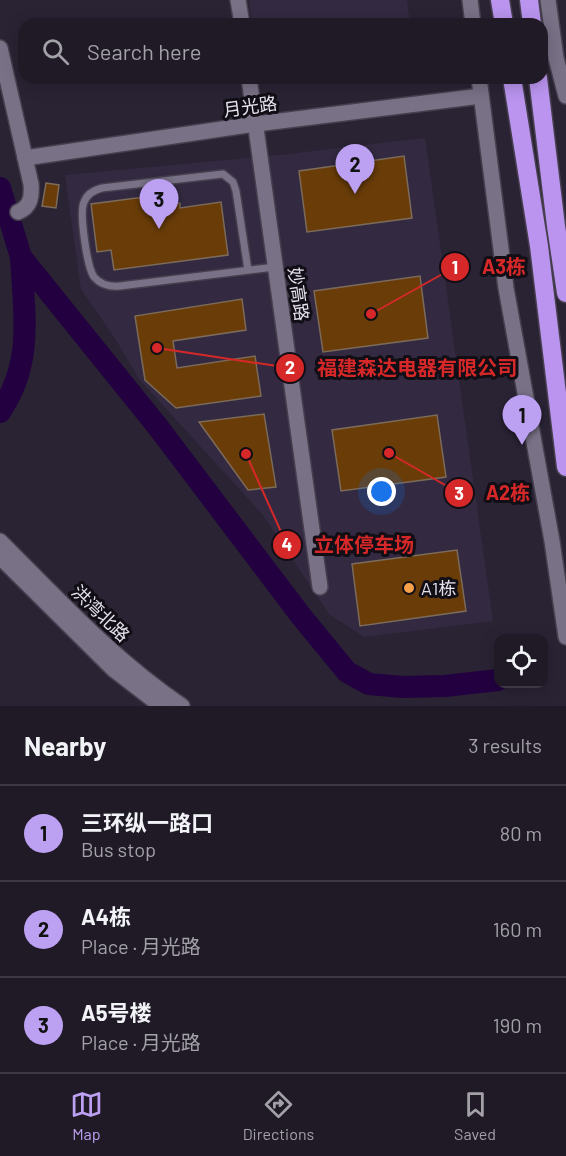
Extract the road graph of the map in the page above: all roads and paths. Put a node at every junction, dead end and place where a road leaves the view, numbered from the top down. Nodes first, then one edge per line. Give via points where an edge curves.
1 (238, 0) edge
2 (470, 0) edge
3 (500, 0) edge
4 (529, 0) edge
5 (548, 0) edge
6 (241, 18) edge
7 (472, 18) edge
8 (503, 18) edge
9 (530, 18) edge
10 (0, 48) edge
11 (250, 84) edge
12 (480, 84) edge
13 (513, 84) edge
14 (539, 84) edge
15 (481, 96) junction
16 (566, 96) edge
17 (256, 124) junction
18 (25, 158) junction
19 (18, 212) dead end
20 (276, 267) junction
21 (248, 270) junction
22 (566, 293) edge
23 (566, 467) edge
24 (0, 541) edge
25 (0, 557) edge
26 (320, 587) dead end
27 (566, 638) edge
28 (161, 706) edge
29 (182, 706) edge

1 - 6 street
2 - 7 street
3 - 8 highway
4 - 9 highway
5 - 16 street
10 - 18 street
11 - 17 street, 妙高路
12 - 15 street
13 - 23 highway via 539,246
14 - 22 highway
15 - 17 street, 月光路
15 - 27 street via 506,288
17 - 18 street, 月光路
17 - 20 street, 妙高路
18 - 19 street via 31,195 28,205
20 - 21 lane
20 - 26 street, 妙高路
21 - 21 lane via 120,286 104,284 95,278 89,266 84,201 102,188 226,175 236,191
24 - 29 street, 洪湾北路 via 98,639
25 - 28 street, 洪湾北路 via 113,669

